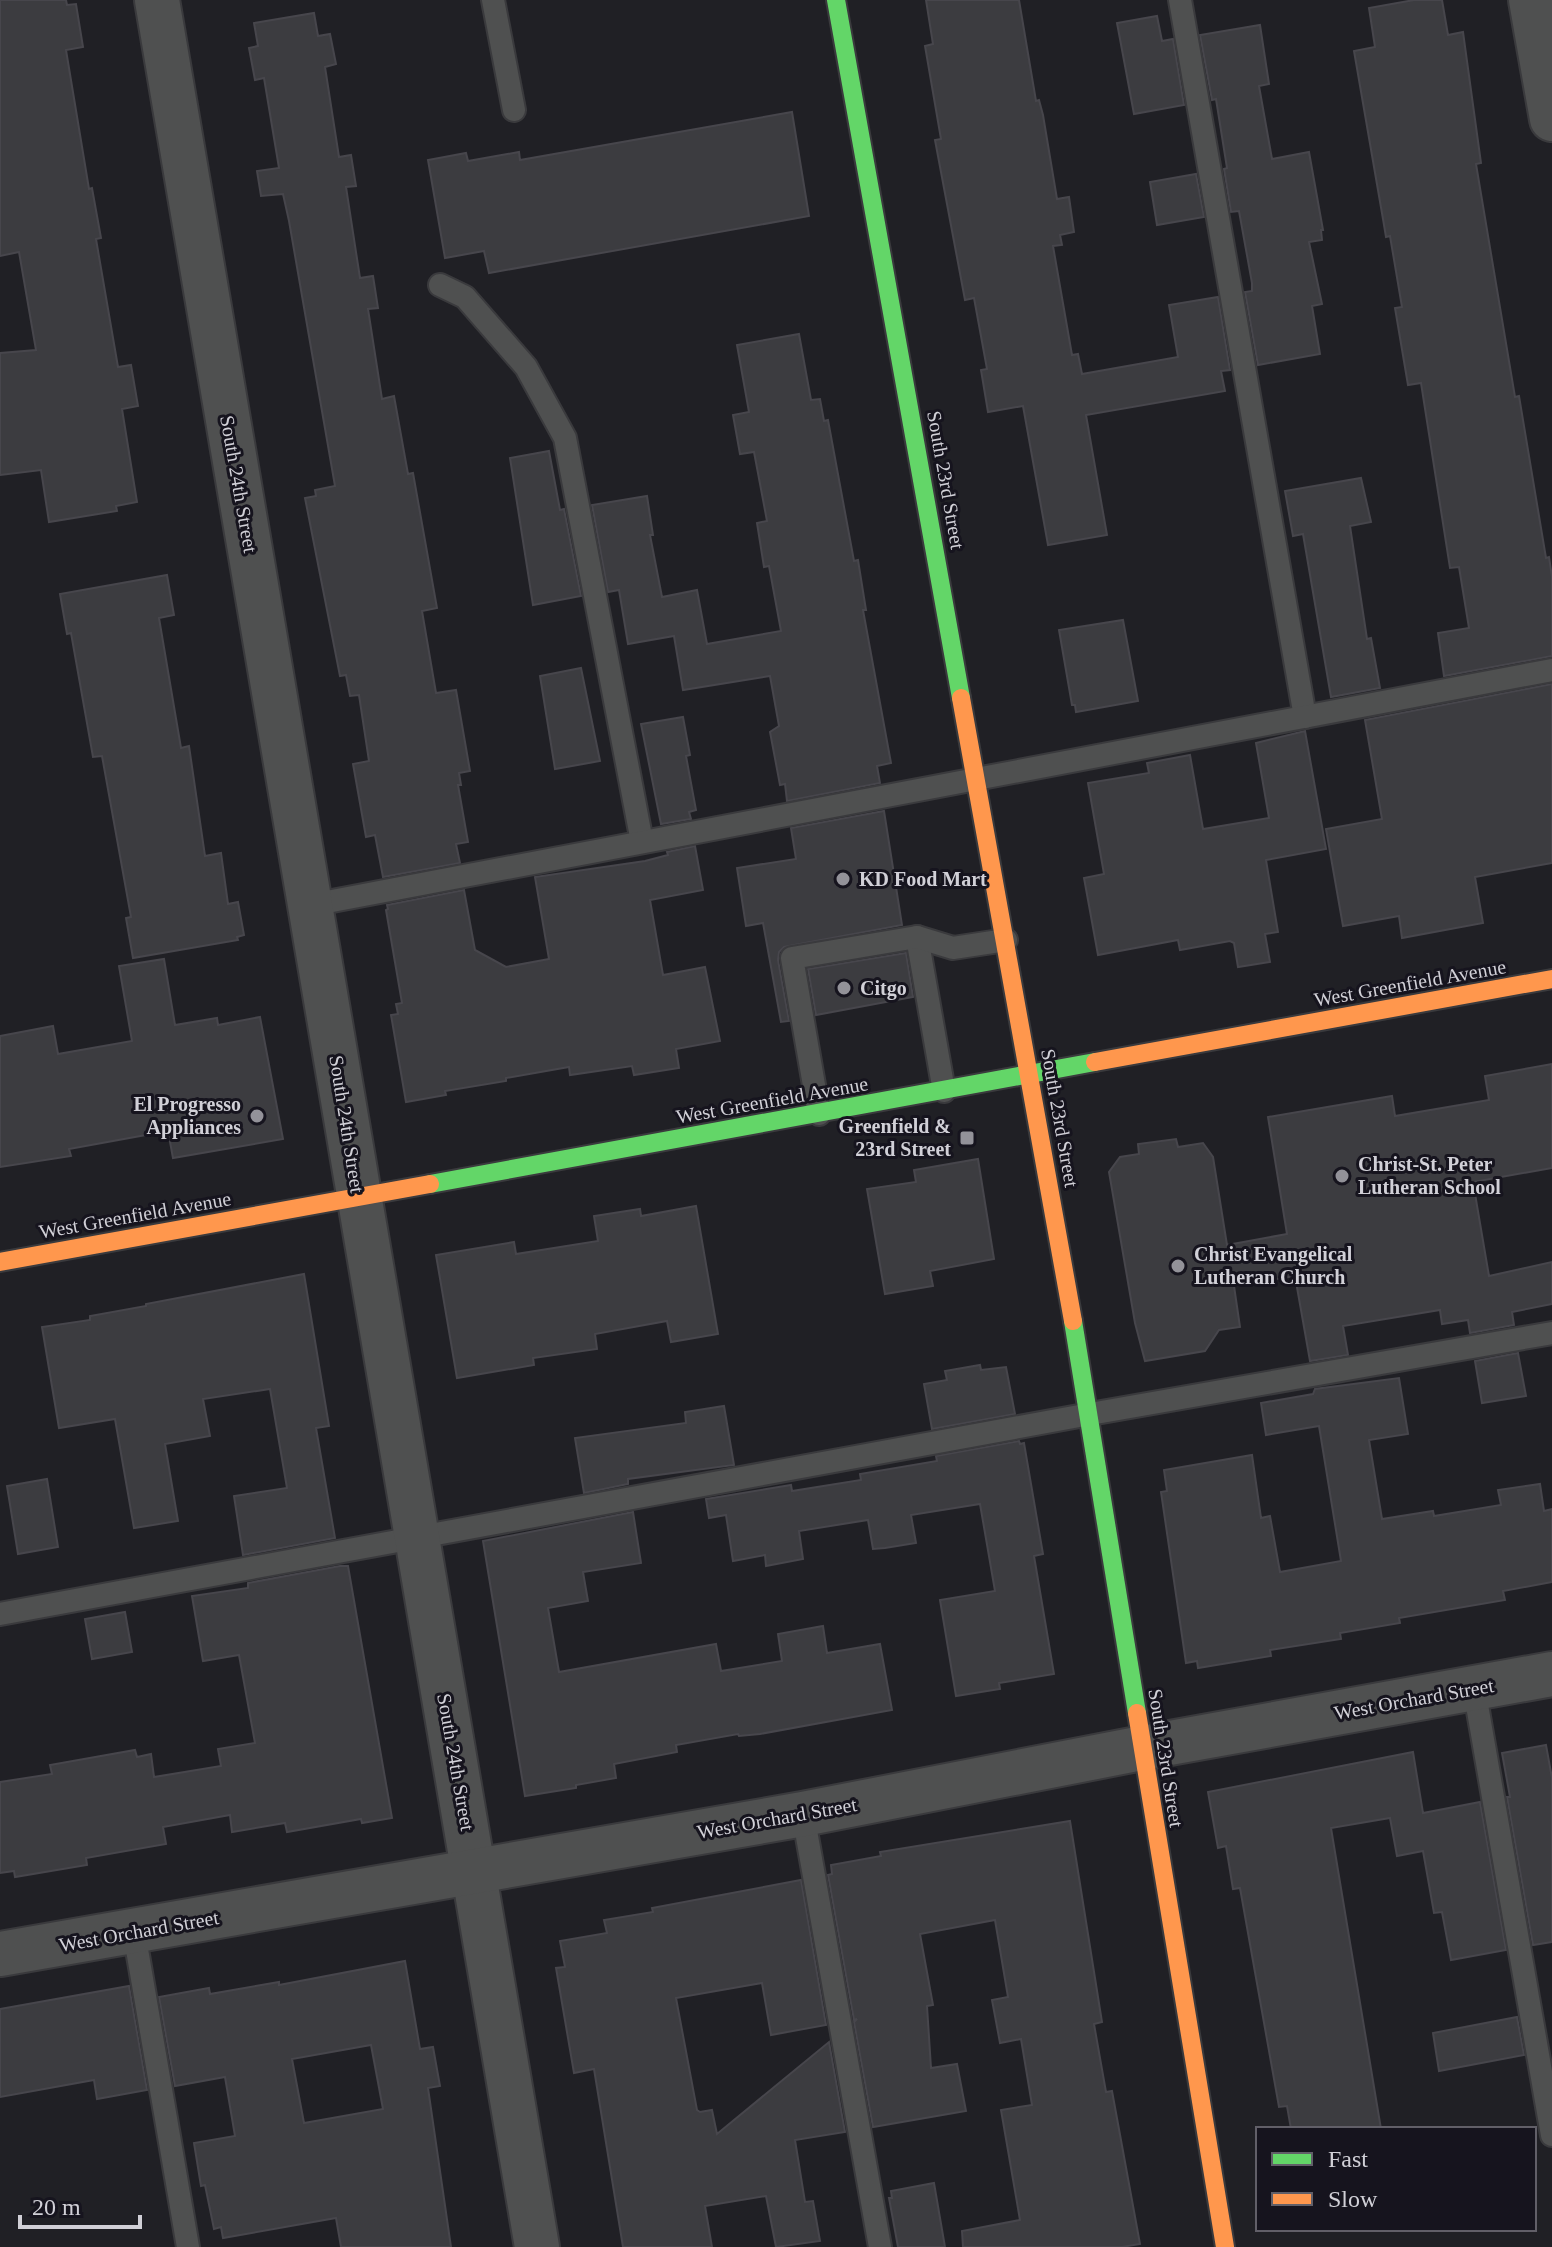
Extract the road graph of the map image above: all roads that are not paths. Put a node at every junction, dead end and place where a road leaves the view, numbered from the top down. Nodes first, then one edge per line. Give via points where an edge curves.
1 (157, 0) edge
2 (493, 0) edge
3 (836, 0) edge
4 (1180, 0) edge
5 (1531, 0) edge
6 (514, 110) dead end
7 (1552, 119) edge
8 (440, 285) dead end
9 (1552, 670) edge
10 (1305, 717) junction
11 (977, 778) junction
12 (642, 842) junction
13 (311, 905) junction
14 (917, 937) junction
15 (1006, 940) junction
16 (1552, 979) edge
17 (1031, 1076) junction
18 (944, 1091) junction
19 (819, 1114) junction
20 (359, 1198) junction
21 (0, 1262) edge
22 (1552, 1333) edge
23 (1090, 1414) junction
24 (418, 1538) junction
25 (0, 1614) edge
26 (1552, 1674) edge
27 (1474, 1688) junction
28 (1142, 1748) junction
29 (803, 1814) junction
30 (475, 1873) junction
31 (134, 1932) junction
32 (0, 1954) edge
33 (1552, 2135) edge
34 (188, 2247) edge
35 (537, 2247) edge
36 (880, 2247) edge
37 (1225, 2247) edge

1 - 13 street, South 24th Street
2 - 6 lane
3 - 11 street, South 23rd Street
4 - 10 lane
5 - 7 street
8 - 12 lane via 465,297 526,367 565,438
9 - 10 lane
10 - 11 lane
11 - 12 lane
11 - 15 street, South 23rd Street
12 - 13 lane
13 - 20 street, South 24th Street
14 - 15 lane via 953,948
14 - 18 lane
14 - 19 lane via 792,958
15 - 17 street, South 23rd Street
16 - 17 street, West Greenfield Avenue
17 - 18 street, West Greenfield Avenue
17 - 23 street, South 23rd Street
18 - 19 street, West Greenfield Avenue
19 - 20 street, West Greenfield Avenue
20 - 21 street, West Greenfield Avenue
20 - 24 street, South 24th Street
22 - 23 lane
23 - 24 lane
23 - 28 street, South 23rd Street
24 - 25 lane
24 - 30 street, South 24th Street
26 - 27 street, West Orchard Street
27 - 28 street, West Orchard Street
27 - 33 lane
28 - 29 street, West Orchard Street
28 - 37 street, South 23rd Street
29 - 30 street, West Orchard Street
29 - 36 lane
30 - 31 street, West Orchard Street
30 - 35 street, South 24th Street
31 - 32 street, West Orchard Street
31 - 34 lane

